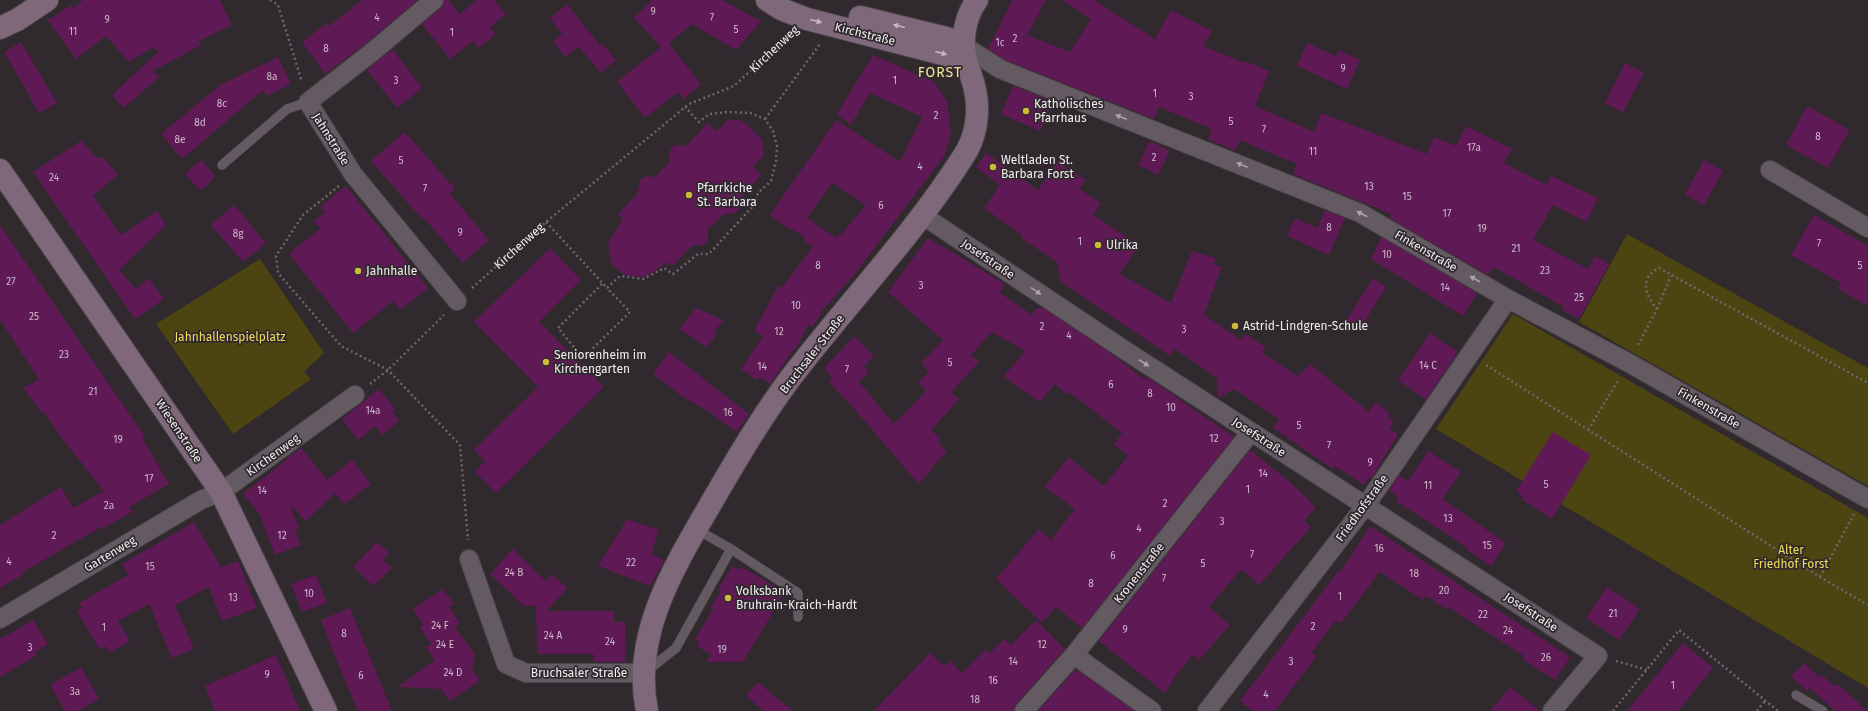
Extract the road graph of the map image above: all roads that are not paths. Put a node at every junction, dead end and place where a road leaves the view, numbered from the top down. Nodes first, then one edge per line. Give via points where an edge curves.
1 (47, 0) edge
2 (434, 0) edge
3 (767, 0) edge
4 (790, 0) edge
5 (977, 0) edge
6 (0, 28) edge
7 (964, 53) junction
8 (308, 102) junction
9 (222, 165) dead end
10 (0, 170) edge
11 (1770, 170) dead end
12 (922, 215) junction
13 (1868, 228) edge
14 (1508, 299) junction
15 (457, 301) road end
16 (356, 395) road end
17 (1251, 432) junction
18 (221, 492) junction
19 (1865, 498) edge
20 (1366, 505) junction
21 (696, 529) junction
22 (731, 549) junction
23 (469, 560) road end
24 (798, 617) dead end
25 (0, 619) edge
26 (1074, 655) junction
27 (644, 673) junction
28 (1796, 695) dead end
29 (326, 711) edge
30 (647, 711) edge
31 (1024, 711) edge
32 (1152, 711) edge
33 (1207, 711) edge
34 (1552, 711) edge
35 (1823, 711) edge

1 - 6 street
2 - 8 street, Jahnstraße
3 -> 7 street, Kirchstraße via 781,9 807,19
7 -> 4 street, Kirchstraße via 946,38
5 - 7 street via 964,31
7 - 12 street, Bruchsaler Straße via 977,104 972,138 964,155
14 -> 7 street, Finkenstraße via 1360,213
8 - 9 lane via 287,109
8 - 15 street, Jahnstraße via 353,174
10 - 18 street, Wiesenstraße
11 - 13 street
12 -> 17 street, Josefstraße
12 - 21 street, Bruchsaler Straße via 789,380 739,455
14 - 19 street, Finkenstraße via 1628,363
14 - 20 street, Friedhofstraße
16 - 18 street, Kirchenweg
17 - 20 street, Josefstraße
17 - 26 street, Kronenstraße
18 - 25 street, Gartenweg via 201,500
18 - 29 street, Wiesenstraße
20 - 33 street, Friedhofstraße
20 - 34 street, Josefstraße via 1598,656
21 - 22 lane
21 - 27 street, Bruchsaler Straße via 662,594 648,634
22 - 24 lane via 798,593
22 - 27 lane via 676,648
23 - 27 street, Bruchsaler Straße via 506,664 526,674
26 - 31 street, Kronenstraße
26 - 32 street
27 - 30 street, Bruchsaler Straße
28 - 35 lane

